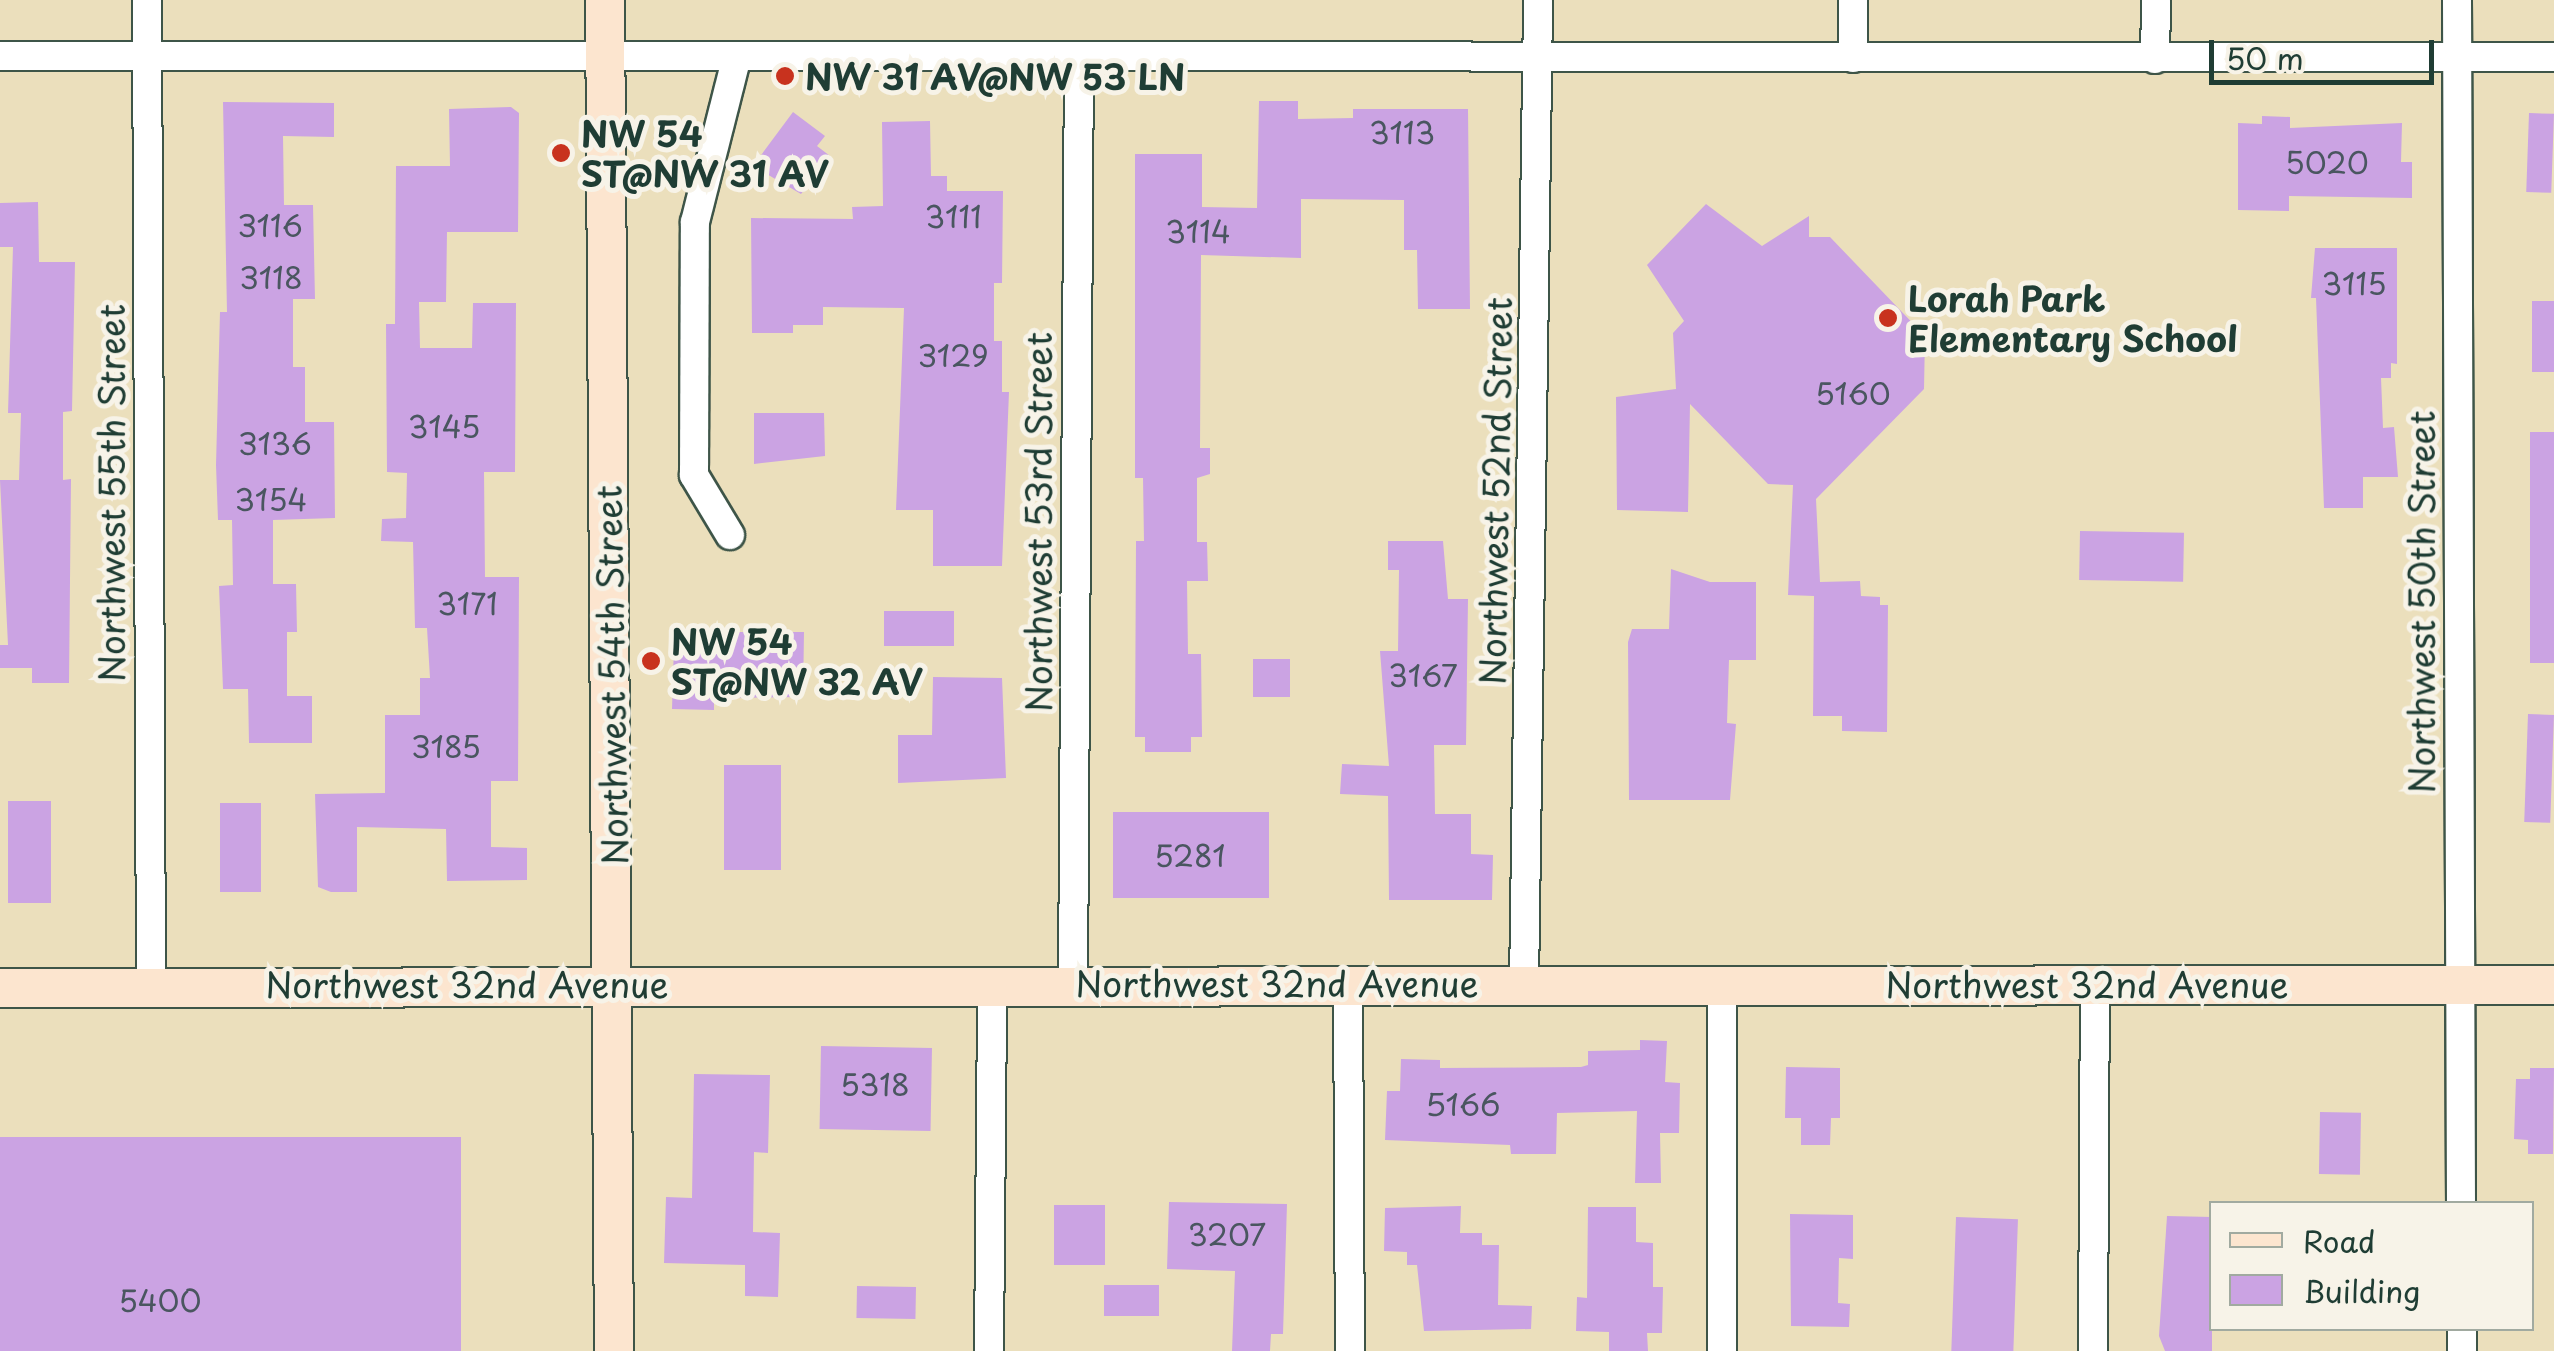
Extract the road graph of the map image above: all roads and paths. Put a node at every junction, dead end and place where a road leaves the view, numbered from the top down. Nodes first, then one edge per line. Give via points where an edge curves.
1 (147, 0) edge
2 (605, 0) edge
3 (1538, 0) edge
4 (1853, 0) edge
5 (2156, 0) edge
6 (2457, 0) edge
7 (605, 52) junction
8 (147, 55) junction
9 (0, 56) edge
10 (2457, 56) junction
11 (2554, 57) edge
12 (1853, 58) junction
13 (2155, 59) junction
14 (736, 60) junction
15 (1539, 60) junction
16 (1079, 61) junction
17 (730, 534) dead end
18 (614, 982) junction
19 (992, 983) junction
20 (1072, 983) junction
21 (1348, 984) junction
22 (1524, 984) junction
23 (1722, 984) junction
24 (2460, 984) junction
25 (2095, 985) junction
26 (2554, 985) edge
27 (151, 987) junction
28 (0, 988) edge
29 (2461, 1201) edge
30 (614, 1351) edge
31 (989, 1351) edge
32 (1350, 1351) edge
33 (1722, 1351) edge
34 (2093, 1351) edge

1 - 8 street, Northwest 55th Street
2 - 7 main road, Northwest 54th Street
3 - 15 street, Northwest 52nd Street
4 - 12 street
5 - 13 street
6 - 10 street, Northwest 50th Street
7 - 8 street
7 - 14 street
7 - 18 main road, Northwest 54th Street
8 - 9 street
8 - 27 street, Northwest 55th Street
10 - 11 street
10 - 13 street
10 - 24 street, Northwest 50th Street
12 - 13 street
12 - 15 street
14 - 16 street
14 - 17 street via 695,222 694,475
15 - 16 street
15 - 22 street, Northwest 52nd Street
16 - 20 street, Northwest 53rd Street
18 - 19 main road, Northwest 32nd Avenue
18 - 27 main road, Northwest 32nd Avenue
18 - 30 main road, Northwest 54th Street
19 - 20 main road, Northwest 32nd Avenue
19 - 31 street
20 - 21 main road, Northwest 32nd Avenue
21 - 22 main road, Northwest 32nd Avenue
21 - 32 street
22 - 23 main road, Northwest 32nd Avenue
23 - 25 main road, Northwest 32nd Avenue
23 - 33 street
24 - 25 main road, Northwest 32nd Avenue
24 - 26 main road, Northwest 32nd Avenue
24 - 29 street, Northwest 50th Street
25 - 34 street
27 - 28 main road, Northwest 32nd Avenue

